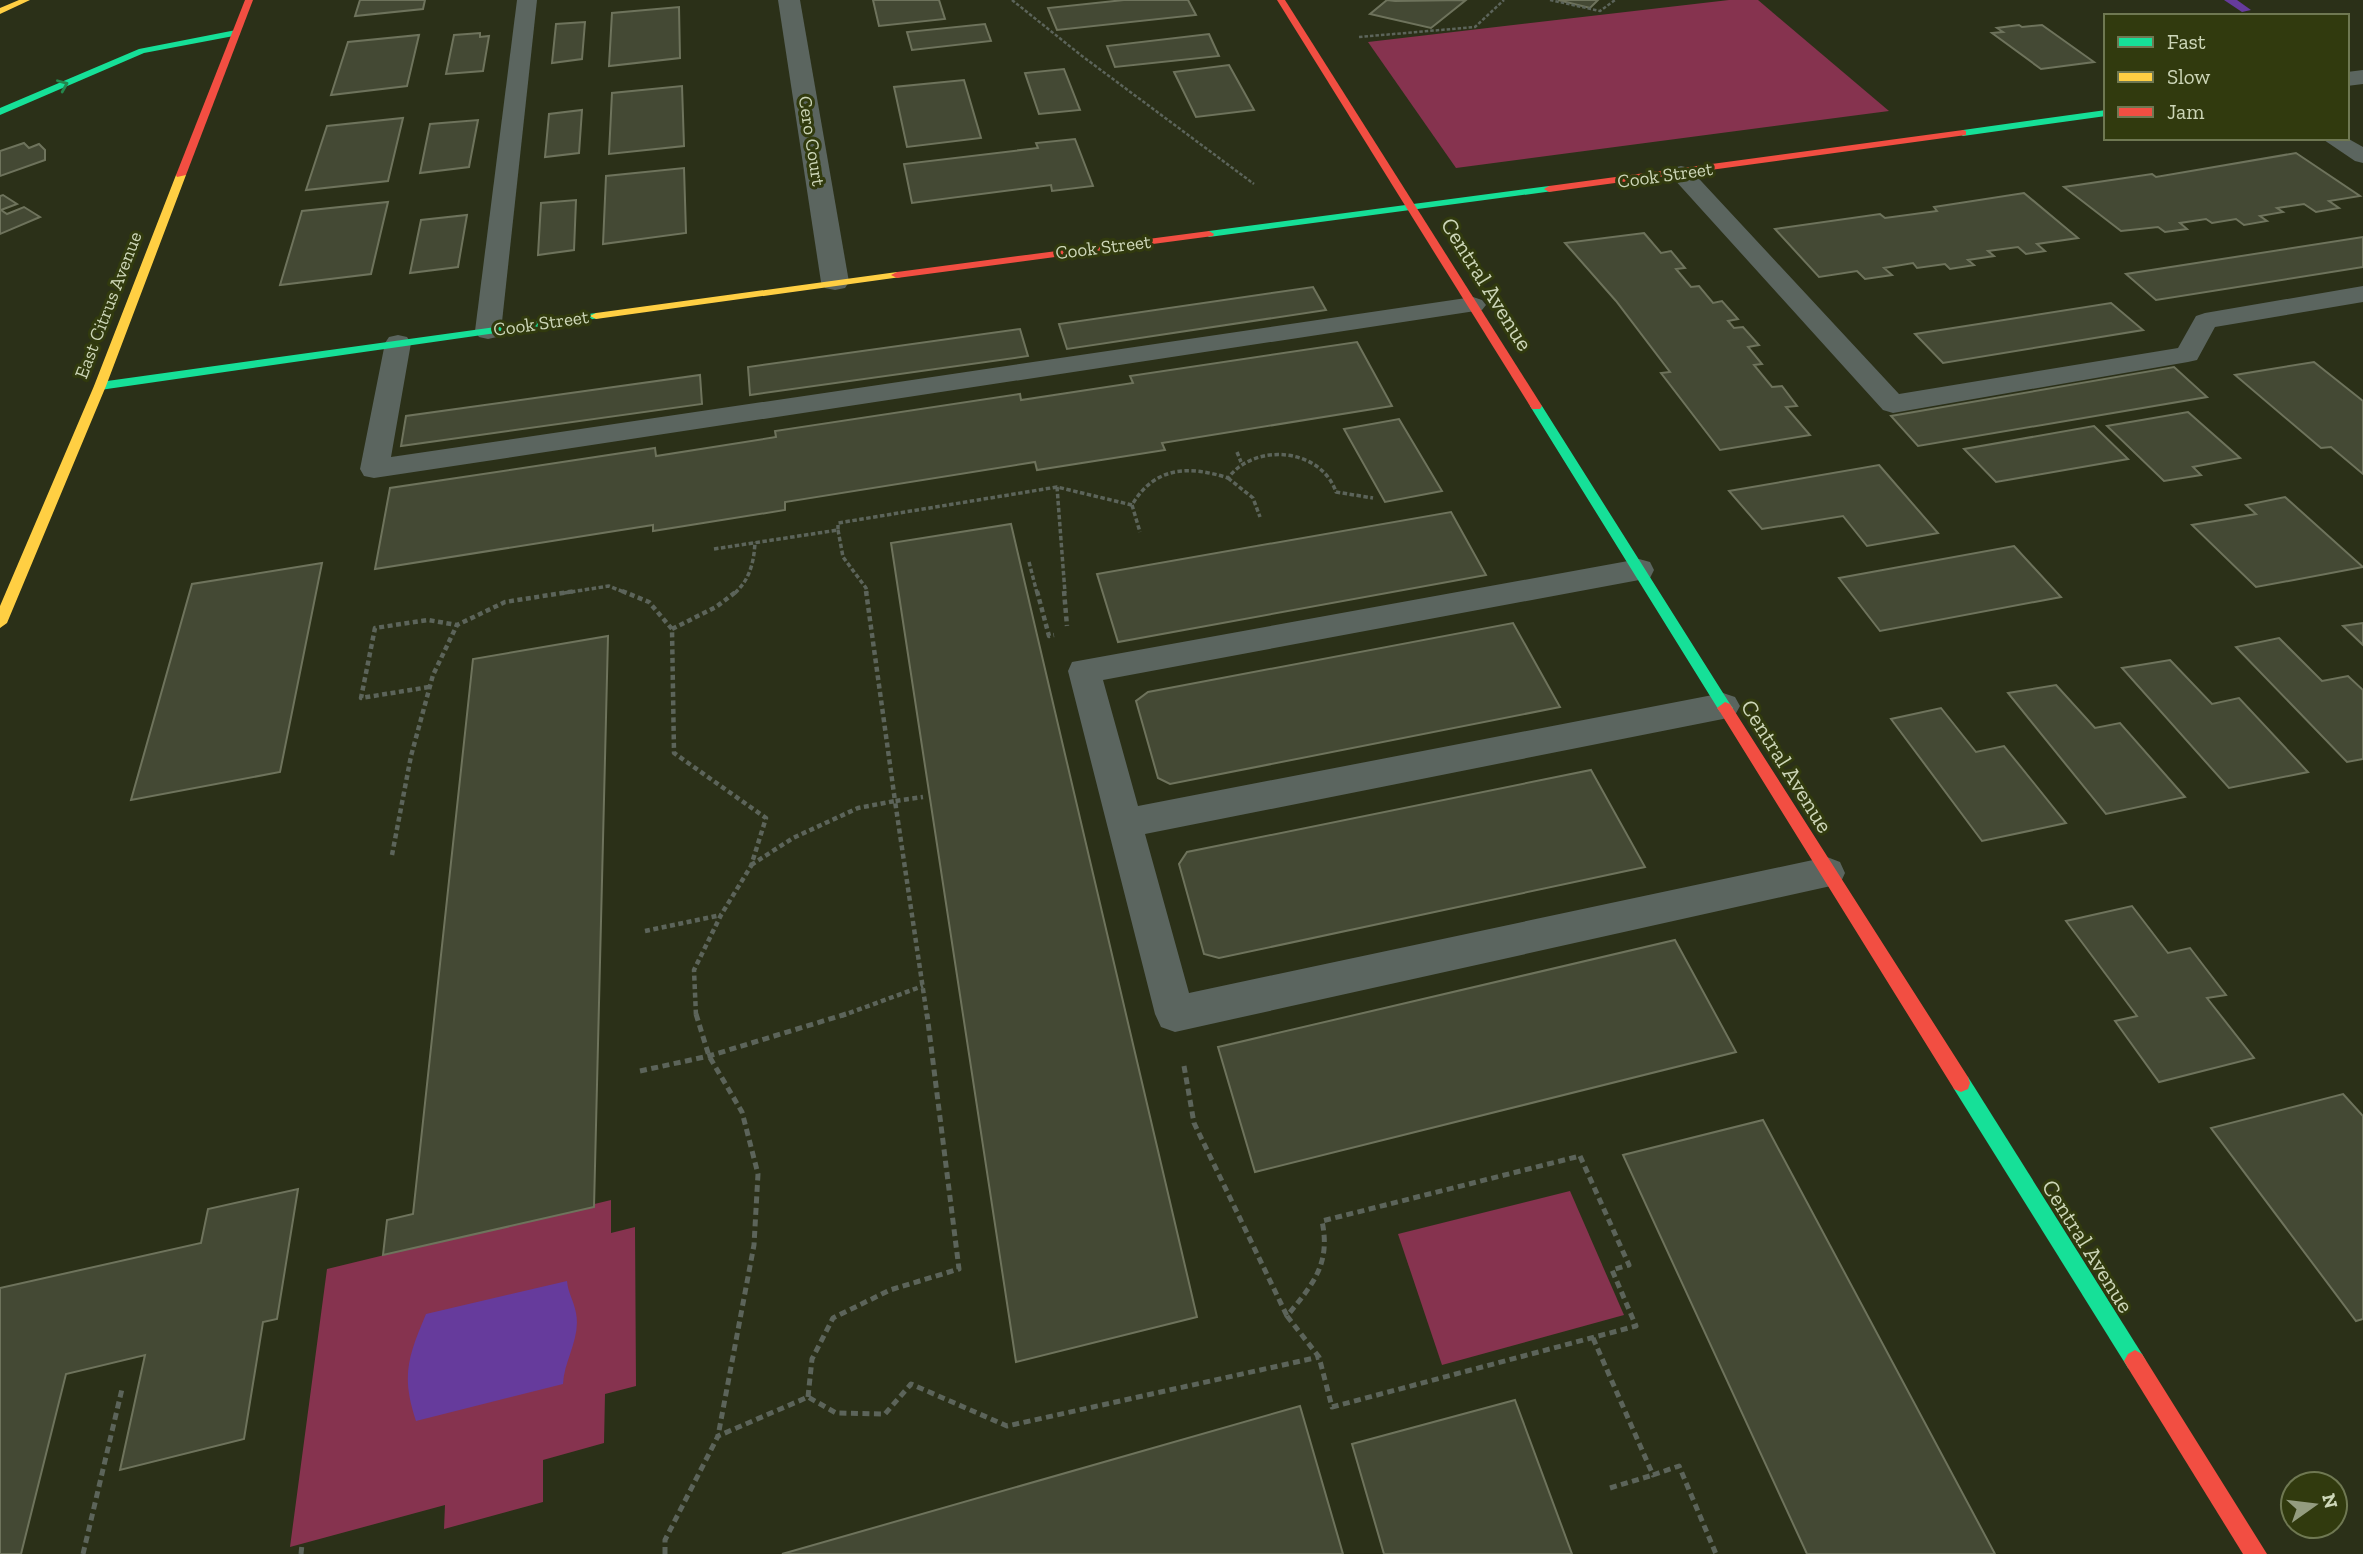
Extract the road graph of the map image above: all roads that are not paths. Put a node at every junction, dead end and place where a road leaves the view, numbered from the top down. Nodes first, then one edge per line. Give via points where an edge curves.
1 (26, 0) edge
2 (249, 0) edge
3 (527, 0) edge
4 (789, 0) edge
5 (1281, 0) edge
6 (0, 11) edge
7 (236, 33) junction
8 (0, 112) edge
9 (2104, 113) edge
10 (2335, 140) edge
11 (2363, 156) edge
12 (1681, 173) junction
13 (1413, 208) junction
14 (835, 282) junction
15 (2363, 294) edge
16 (1473, 305) junction
17 (488, 331) junction
18 (398, 343) junction
19 (100, 386) junction
20 (1639, 570) junction
21 (0, 623) edge
22 (1723, 706) junction
23 (1125, 823) junction
24 (1827, 873) junction
25 (2256, 1554) edge

1 - 6 main road
2 - 7 main road, East Citrus Avenue
3 - 17 lane
4 - 14 street, Cero Court
5 - 13 main road, Central Avenue
8 -> 7 main road via 142,51
7 - 19 main road, East Citrus Avenue
9 - 12 main road, Cook Street
10 - 11 lane
12 - 13 main road, Cook Street
12 - 15 lane via 1893,404 2188,354 2205,321
13 - 14 main road, Cook Street
13 - 16 main road, Central Avenue
14 - 17 main road, Cook Street
16 - 18 lane via 374,470
16 - 20 main road, Central Avenue
17 - 18 main road, Cook Street
18 - 19 main road, Cook Street
19 - 21 main road, East Citrus Avenue
20 - 22 main road, Central Avenue
20 - 23 lane via 1084,671
22 - 23 lane
22 - 24 main road, Central Avenue
23 - 24 lane via 1175,1014
24 - 25 main road, Central Avenue

